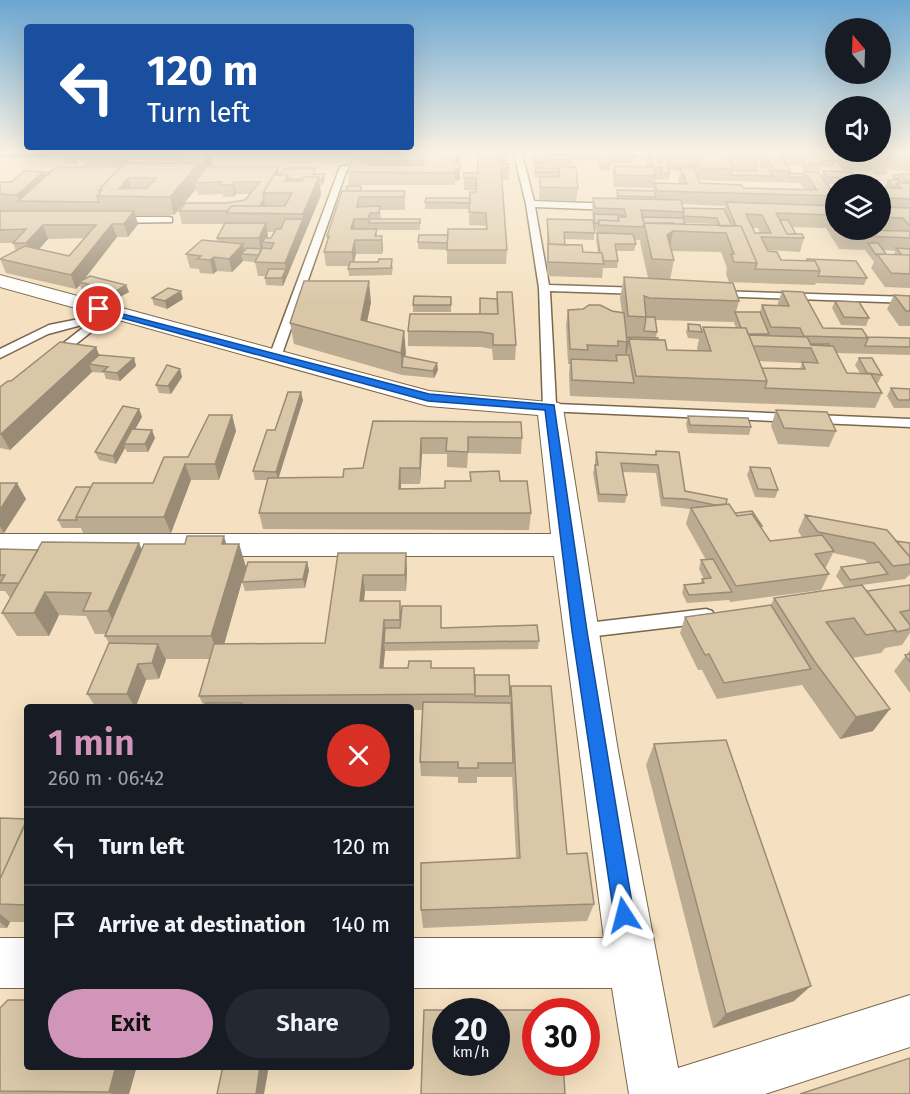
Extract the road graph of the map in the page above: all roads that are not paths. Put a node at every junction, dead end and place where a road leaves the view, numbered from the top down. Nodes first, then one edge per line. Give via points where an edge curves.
1 (332, 201) edge
2 (529, 201) edge
3 (530, 204) junction
4 (624, 207) edge
5 (102, 220) edge
6 (169, 220) edge
7 (0, 281) edge
8 (544, 288) junction
9 (650, 291) edge
10 (709, 294) edge
11 (910, 300) edge
12 (109, 317) junction
13 (0, 354) edge
14 (275, 357) junction
15 (45, 362) edge
16 (550, 408) junction
17 (910, 423) edge
18 (0, 545) edge
19 (568, 545) junction
20 (718, 614) edge
21 (579, 631) junction
22 (0, 963) edge
23 (24, 963) edge
24 (414, 963) edge
25 (632, 963) junction
26 (910, 1022) edge
27 (656, 1094) edge
28 (681, 1094) edge

1 - 14 lane
2 - 3 lane
3 - 4 lane
3 - 8 lane
5 - 6 lane
7 - 12 street
8 - 9 lane
8 - 16 lane
10 - 11 lane
12 - 13 lane via 38,332
12 - 14 street
12 - 15 lane
14 - 16 street via 428,398
16 - 17 lane
16 - 19 street
18 - 19 street
19 - 21 street
20 - 21 lane
21 - 25 street
22 - 23 street
24 - 25 street
25 - 27 street
26 - 28 street

